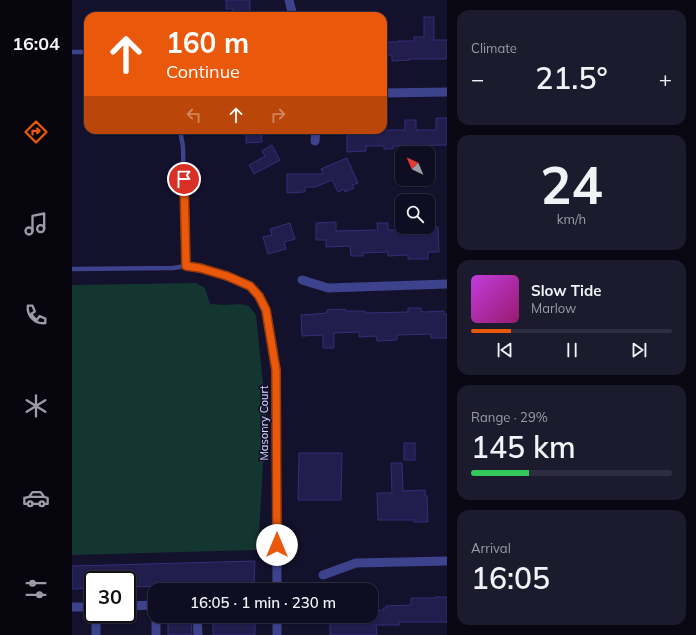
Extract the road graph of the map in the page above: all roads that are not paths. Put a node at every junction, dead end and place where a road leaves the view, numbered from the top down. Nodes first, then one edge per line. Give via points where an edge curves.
1 (290, 0) edge
2 (292, 12) edge
3 (72, 52) edge
4 (84, 52) edge
5 (447, 92) edge
6 (387, 93) edge
7 (181, 134) edge
8 (316, 134) edge
9 (315, 141) dead end
10 (186, 266) junction
11 (72, 269) edge
12 (227, 276) joint
13 (302, 280) dead end
14 (447, 284) edge
15 (447, 561) edge
16 (323, 575) dead end
17 (277, 583) edge
18 (148, 605) edge
19 (136, 606) edge
20 (72, 607) edge
21 (84, 607) edge
22 (96, 623) edge
23 (156, 623) edge
24 (198, 623) edge
25 (277, 623) edge
26 (96, 635) edge
27 (156, 635) edge
28 (198, 635) edge
29 (278, 635) edge

1 - 2 street
3 - 4 lane
5 - 6 street
7 - 10 lane
8 - 9 street
10 - 11 lane
10 - 12 lane
12 - 17 street, Masonry Court via 250,286 259,296 266,310 276,370
13 - 14 street via 328,288
15 - 16 street via 356,563
18 - 19 street
20 - 21 street
22 - 26 street
23 - 27 street
24 - 28 street
25 - 29 street

